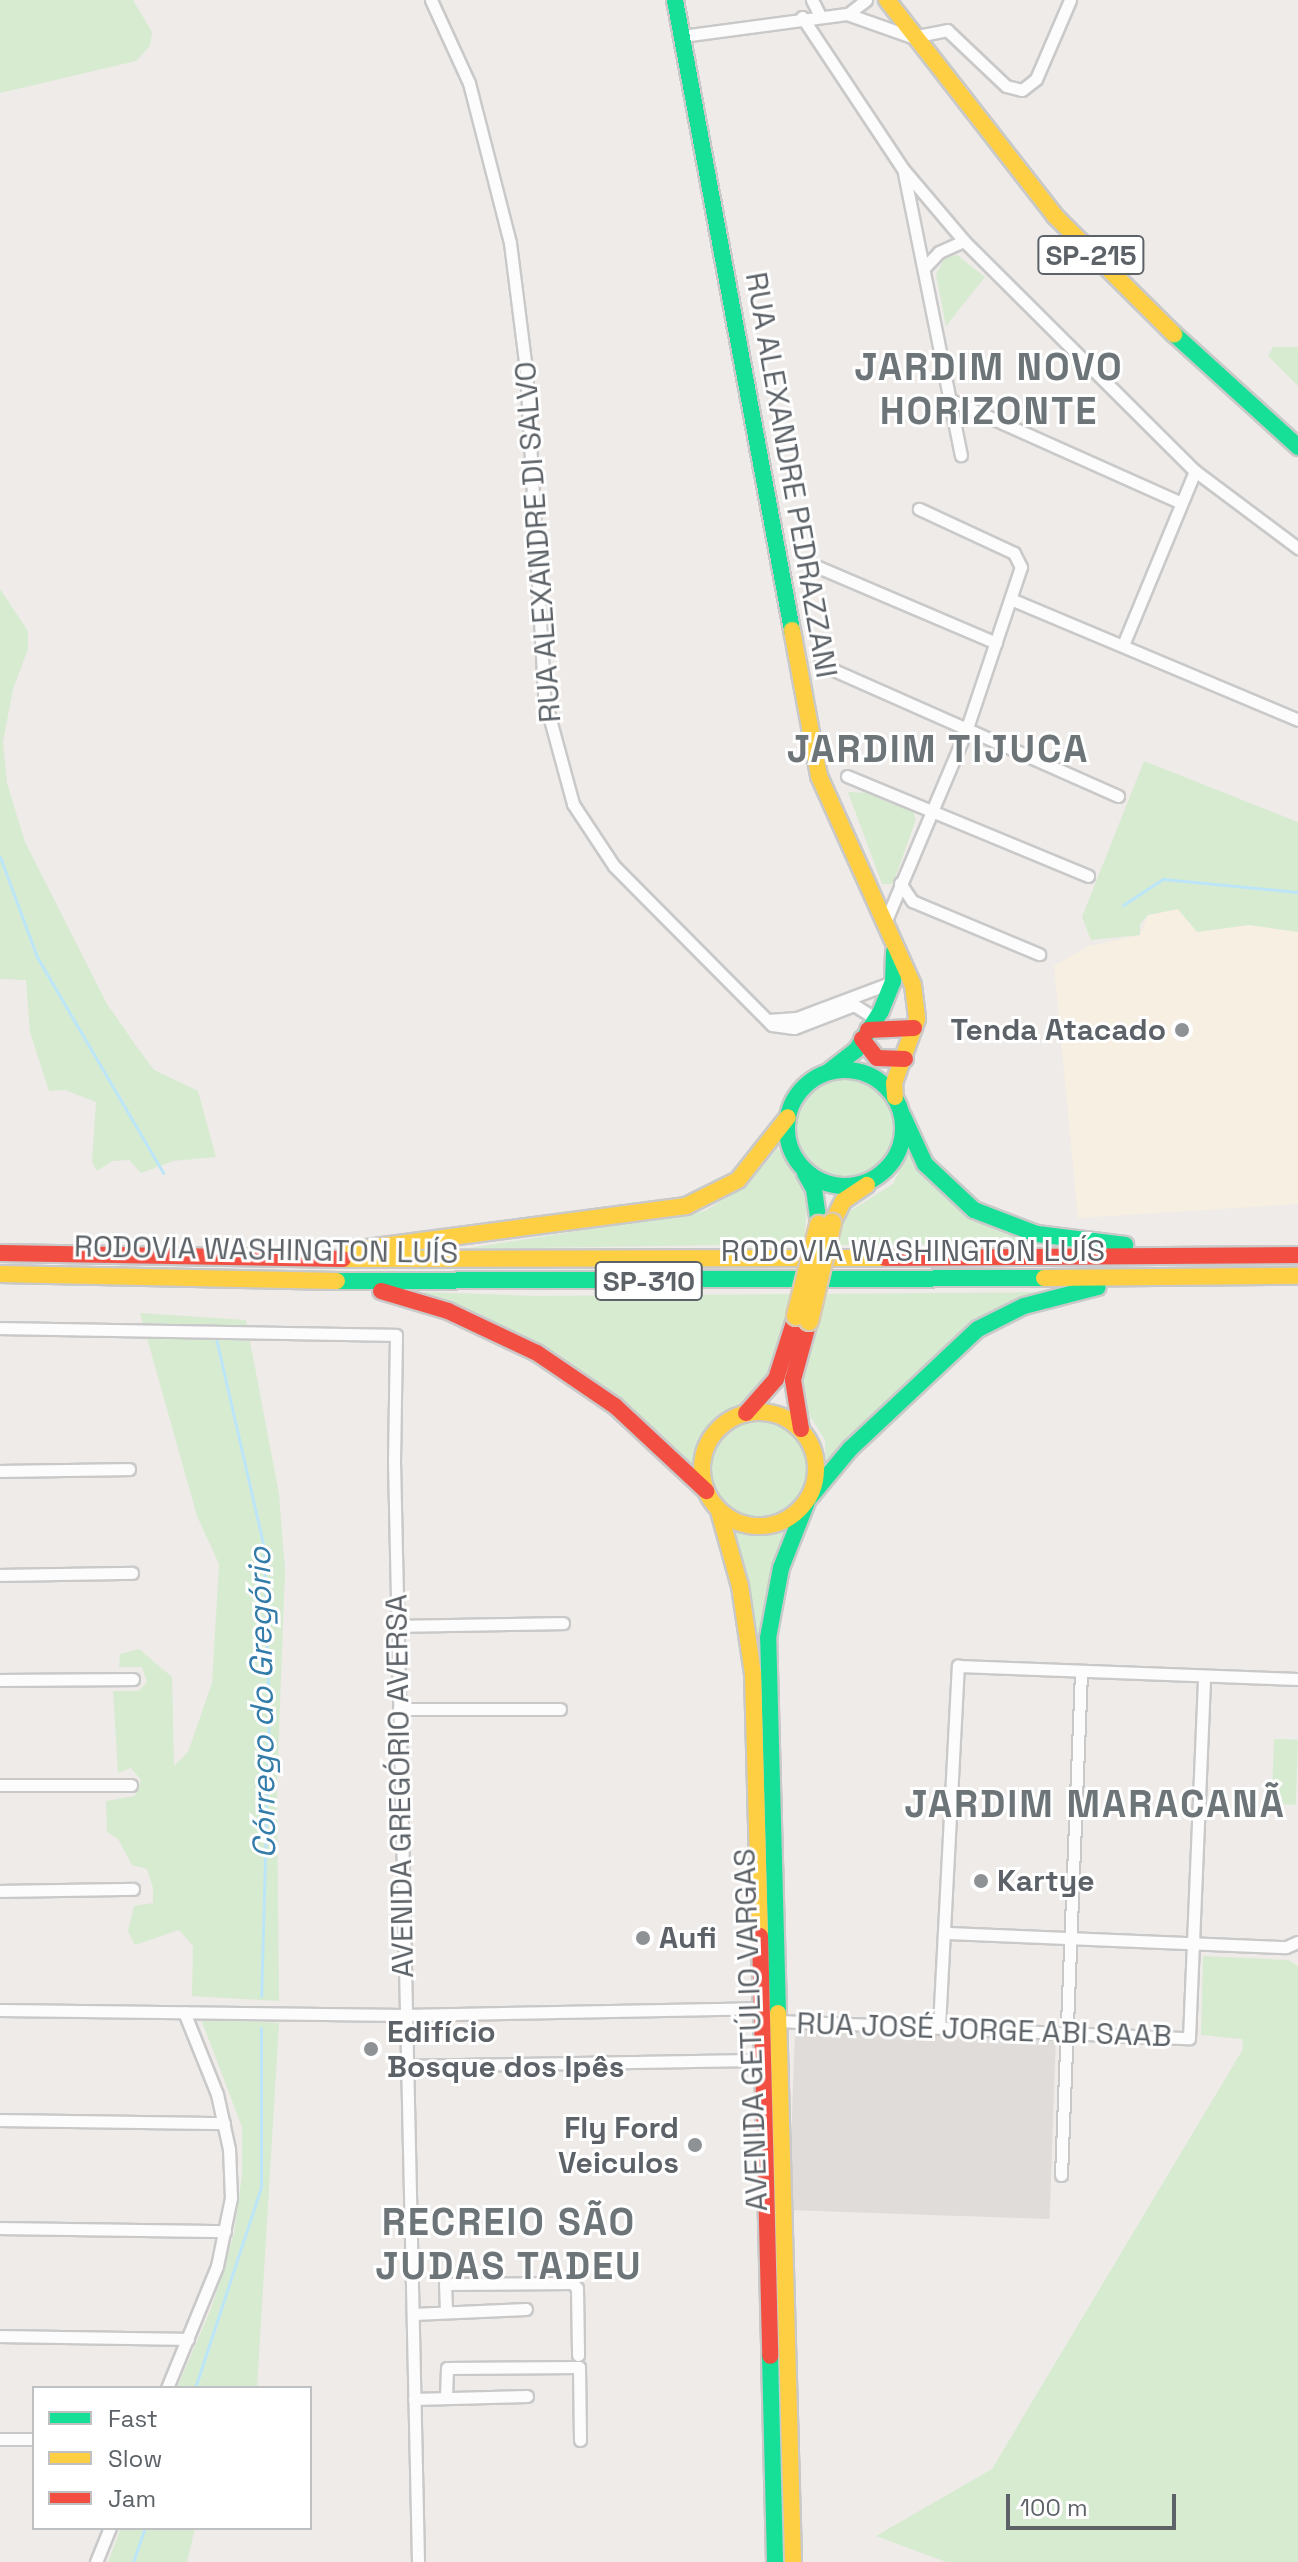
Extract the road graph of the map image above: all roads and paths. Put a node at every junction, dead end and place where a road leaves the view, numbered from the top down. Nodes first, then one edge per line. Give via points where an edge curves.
1 (431, 0) edge
2 (675, 0) edge
3 (812, 0) edge
4 (866, 0) edge
5 (887, 0) edge
6 (1070, 0) edge
7 (819, 14) junction
8 (847, 14) junction
9 (802, 17) junction
10 (682, 36) junction
11 (912, 37) junction
12 (903, 169) junction
13 (964, 241) junction
14 (925, 267) junction
15 (951, 400) junction
16 (1298, 447) edge
17 (961, 455) dead end
18 (1195, 471) junction
19 (1179, 502) junction
20 (919, 509) dead end
21 (1298, 548) edge
22 (811, 564) dead end
23 (1013, 600) junction
24 (996, 643) junction
25 (1123, 645) junction
26 (820, 664) dead end
27 (1298, 720) edge
28 (966, 731) junction
29 (847, 776) dead end
30 (1118, 796) dead end
31 (930, 813) junction
32 (1088, 876) dead end
33 (899, 885) junction
34 (868, 895) junction
35 (884, 926) junction
36 (893, 947) junction
37 (1039, 954) dead end
38 (893, 982) junction
39 (916, 999) junction
40 (767, 1020) junction
41 (914, 1028) junction
42 (868, 1029) junction
43 (905, 1059) junction
44 (828, 1072) junction
45 (895, 1097) junction
46 (903, 1116) junction
47 (788, 1117) junction
48 (801, 1167) junction
49 (874, 1179) junction
50 (825, 1224) junction
51 (0, 1253) edge
52 (1217, 1255) junction
53 (1298, 1255) edge
54 (226, 1260) junction
55 (0, 1274) edge
56 (1230, 1276) junction
57 (1298, 1276) edge
58 (303, 1277) junction
59 (802, 1319) junction
60 (0, 1328) edge
61 (746, 1413) junction
62 (801, 1429) junction
63 (129, 1469) dead end
64 (0, 1471) edge
65 (706, 1491) junction
66 (809, 1499) junction
67 (719, 1511) junction
68 (132, 1573) dead end
69 (0, 1575) edge
70 (563, 1623) dead end
71 (397, 1626) junction
72 (1081, 1672) junction
73 (1204, 1676) junction
74 (133, 1679) dead end
75 (1298, 1679) edge
76 (0, 1680) edge
77 (399, 1709) junction
78 (560, 1709) dead end
79 (0, 1785) edge
80 (131, 1785) dead end
81 (133, 1889) dead end
82 (0, 1891) edge
83 (948, 1933) junction
84 (1069, 1939) junction
85 (1193, 1942) junction
86 (1298, 1942) edge
87 (758, 2008) junction
88 (0, 2010) edge
89 (184, 2012) junction
90 (404, 2015) junction
91 (778, 2021) junction
92 (939, 2026) junction
93 (1066, 2033) junction
94 (761, 2060) junction
95 (406, 2066) junction
96 (0, 2120) edge
97 (224, 2123) junction
98 (1061, 2175) dead end
99 (0, 2228) edge
100 (225, 2231) junction
101 (526, 2309) dead end
102 (446, 2311) junction
103 (413, 2314) junction
104 (0, 2336) edge
105 (188, 2339) junction
106 (578, 2355) dead end
107 (168, 2386) edge
108 (527, 2396) dead end
109 (446, 2397) junction
110 (414, 2399) junction
111 (0, 2439) edge
112 (32, 2439) edge
113 (580, 2440) dead end
114 (109, 2530) edge
115 (96, 2562) edge
116 (418, 2562) edge
117 (775, 2562) edge
118 (793, 2562) edge

1 - 40 street, RUA ALEXANDRE DI SALVO via 469,83 510,243 526,370 544,697 561,773 588,834 614,866
2 - 10 main road, RUA ALEXANDRE PEDRAZZANI
3 - 7 street
4 - 8 street
5 - 11 main road, SP-215
6 - 11 street via 1036,79 1022,90 1006,86 947,30
7 - 8 street
7 - 9 street
8 - 11 street
9 - 10 street
9 - 12 street
10 - 34 main road, RUA ALEXANDRE PEDRAZZANI via 816,763 828,805
11 - 16 main road, SP-215 via 1007,159 1105,270
12 - 13 street
12 - 14 street
13 - 14 street via 939,252
13 - 18 street
14 - 15 street
15 - 17 street
15 - 19 street
18 - 19 street
18 - 21 street
19 - 25 street
20 - 23 street via 1014,553 1021,567
22 - 24 street
23 - 24 street
23 - 25 street
24 - 28 street
25 - 27 street
26 - 28 street
28 - 30 street
28 - 31 street
29 - 31 street
31 - 32 street
31 - 33 street
33 - 34 street
33 - 35 street
33 - 37 street via 912,901
34 - 35 main road, RUA ALEXANDRE PEDRAZZANI
35 - 36 main road, RUA ALEXANDRE PEDRAZZANI
36 - 38 main road, RUA ALEXANDRE PEDRAZZANI
36 - 39 main road, RUA ALEXANDRE PEDRAZZANI
38 - 39 main road
38 - 40 street via 797,1018
38 - 42 main road, RUA ALEXANDRE PEDRAZZANI
39 - 41 main road, RUA ALEXANDRE PEDRAZZANI
40 - 42 street via 776,1027 794,1028 854,1005
41 - 42 main road
41 - 43 main road, RUA ALEXANDRE PEDRAZZANI
42 - 43 main road via 877,1058
42 - 44 main road, RUA ALEXANDRE PEDRAZZANI
43 - 45 main road, RUA ALEXANDRE PEDRAZZANI via 894,1083
44 - 45 main road via 866,1073
44 - 47 main road via 802,1089
45 - 46 main road
46 - 49 main road via 895,1159
46 - 52 main road via 938,1181 992,1220 1037,1234
47 - 48 main road via 792,1152
47 - 54 main road via 738,1180 686,1206 346,1251
48 - 49 main road via 835,1186
48 - 50 main road
49 - 50 main road via 843,1201
50 - 59 main road, bridge
51 - 54 main road, RODOVIA WASHINGTON LUÍS / SP-310
52 - 53 main road, RODOVIA WASHINGTON LUÍS / SP-310
52 - 54 main road, RODOVIA WASHINGTON LUÍS / SP-310
55 - 58 main road, RODOVIA WASHINGTON LUÍS / SP-310
56 - 57 main road, RODOVIA WASHINGTON LUÍS / SP-310
56 - 58 main road, RODOVIA WASHINGTON LUÍS / SP-310 via 491,1282
56 - 66 main road via 1082,1289 1000,1316 940,1362
58 - 65 main road via 398,1294 514,1340 615,1406
59 - 61 main road via 776,1379
59 - 62 main road via 793,1380
60 - 71 street, AVENIDA GREGÓRIO AVERSA via 396,1335
61 - 62 main road via 785,1417
61 - 65 main road via 713,1434 702,1471
62 - 66 main road via 817,1460
63 - 64 street
65 - 67 main road
66 - 67 main road via 775,1525 745,1525
66 - 91 main road, AVENIDA GETÚLIO VARGAS via 781,1568 768,1638
67 - 87 main road, AVENIDA GETÚLIO VARGAS via 751,1639
68 - 69 street
70 - 71 street
71 - 77 street, AVENIDA GREGÓRIO AVERSA
72 - 73 street
72 - 83 street via 958,1666
72 - 84 street
73 - 75 street
73 - 85 street
74 - 76 street
77 - 78 street
77 - 90 street, AVENIDA GREGÓRIO AVERSA
79 - 80 street
81 - 82 street
83 - 84 street
83 - 92 street
84 - 85 street
84 - 93 street
85 - 86 street via 1286,1947
85 - 93 street, RUA JOSÉ JORGE ABI SAAB via 1189,2038
87 - 90 street
87 - 94 main road, AVENIDA GETÚLIO VARGAS
88 - 89 street
89 - 90 street
89 - 97 street
90 - 95 street, AVENIDA GREGÓRIO AVERSA
91 - 92 street, RUA JOSÉ JORGE ABI SAAB
91 - 118 main road, AVENIDA GETÚLIO VARGAS
92 - 93 street, RUA JOSÉ JORGE ABI SAAB
93 - 98 street
94 - 95 street
94 - 117 main road, AVENIDA GETÚLIO VARGAS
95 - 103 street, AVENIDA GREGÓRIO AVERSA
96 - 97 street
97 - 100 street via 231,2198
99 - 100 street
100 - 105 street
101 - 102 street
102 - 103 street
102 - 106 street via 445,2284 576,2284
103 - 110 street, AVENIDA GREGÓRIO AVERSA
104 - 105 street
105 - 107 street
108 - 109 street
109 - 110 street
109 - 113 street via 447,2368 579,2367
110 - 116 street, AVENIDA GREGÓRIO AVERSA
111 - 112 street
114 - 115 street

